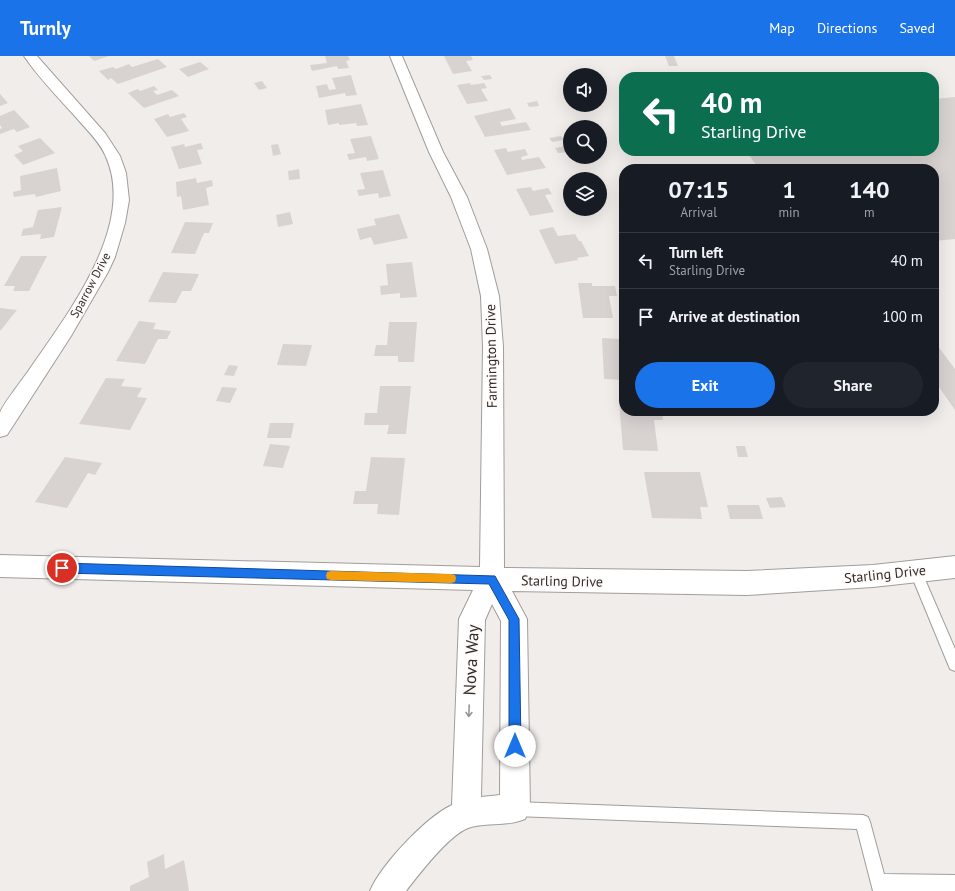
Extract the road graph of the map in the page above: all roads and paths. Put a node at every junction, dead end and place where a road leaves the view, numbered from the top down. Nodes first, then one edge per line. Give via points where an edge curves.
1 (30, 56) edge
2 (396, 56) edge
3 (0, 429) edge
4 (0, 566) edge
5 (955, 566) edge
6 (916, 572) junction
7 (492, 579) junction
8 (955, 664) edge
9 (516, 809) junction
10 (466, 814) junction
11 (955, 883) edge
12 (880, 887) edge
13 (386, 891) edge

1 - 3 street, Sparrow Drive via 100,136 113,156 119,173 122,200 118,223 100,272 65,331
2 - 7 street, Farmington Drive via 436,152 462,204 479,249 490,296 493,347
4 - 7 street, Starling Drive
5 - 6 street, Starling Drive
6 - 7 street, Starling Drive via 834,580 747,583
6 - 8 lane
7 - 9 street via 514,619
7 -> 10 street, Nova Way via 472,619
9 - 10 street
9 - 12 lane via 863,822
10 - 13 street via 441,828
11 - 12 lane

